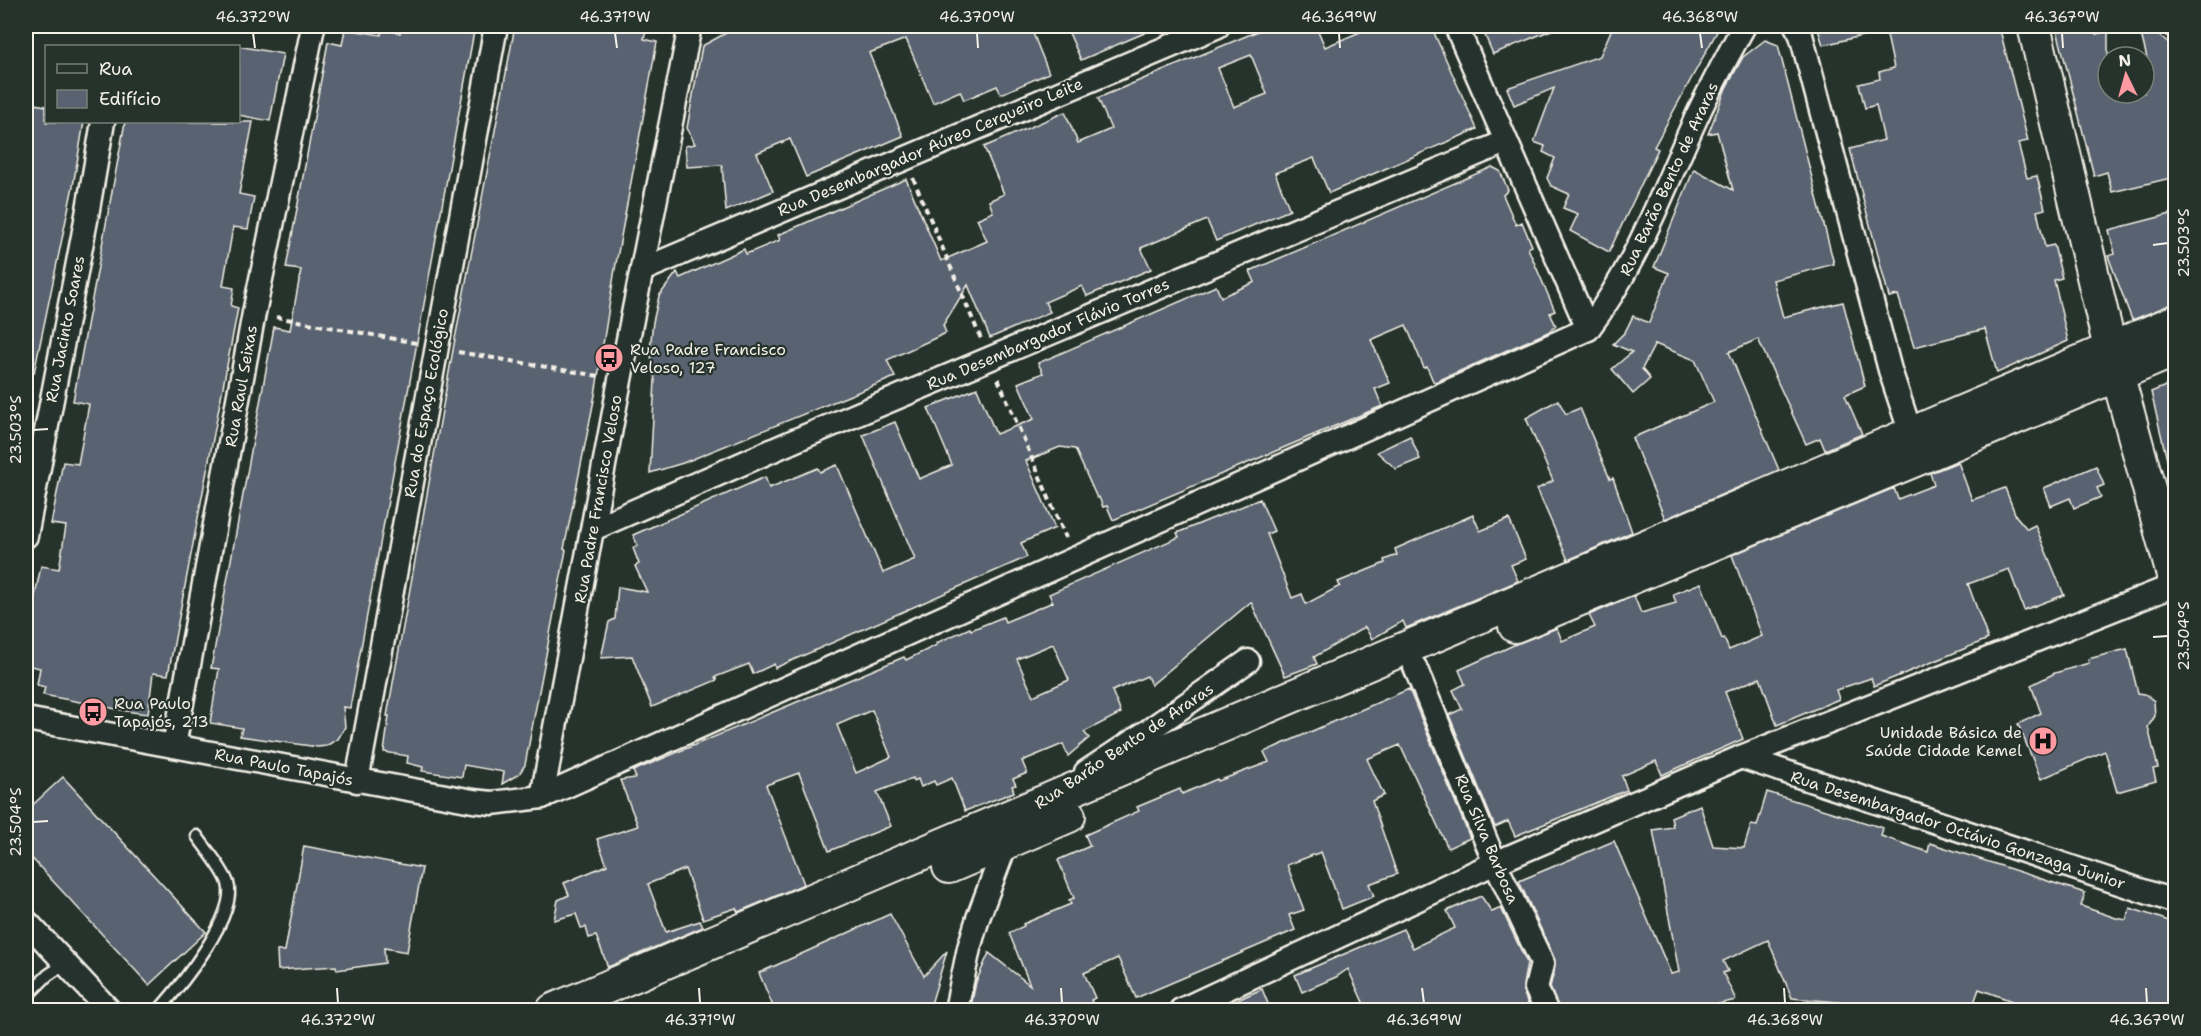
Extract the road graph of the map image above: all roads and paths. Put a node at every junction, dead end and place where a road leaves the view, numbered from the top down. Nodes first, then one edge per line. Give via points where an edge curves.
1 (496, 26) edge
2 (690, 26) edge
3 (1218, 26) edge
4 (1456, 26) edge
5 (1744, 26) edge
6 (1796, 26) edge
7 (2034, 26) edge
8 (313, 27) dead end
9 (104, 123) edge
10 (1505, 142) junction
11 (642, 270) junction
12 (2175, 321) edge
13 (1588, 329) junction
14 (2175, 350) edge
15 (2114, 361) junction
16 (1915, 446) junction
17 (593, 529) junction
18 (26, 536) edge
19 (2175, 586) edge
20 (1248, 661) dead end
21 (1416, 667) junction
22 (26, 719) edge
23 (174, 746) junction
24 (1741, 757) junction
25 (357, 781) junction
26 (542, 796) junction
27 (1029, 809) junction
28 (197, 836) dead end
29 (1008, 843) junction
30 (1495, 863) junction
31 (2175, 902) edge
32 (26, 921) edge
33 (66, 963) junction
34 (26, 997) edge
35 (110, 1011) edge
36 (159, 1011) edge
37 (553, 1011) edge
38 (600, 1011) edge
39 (956, 1011) edge
40 (1180, 1011) edge
41 (1546, 1011) edge

1 - 25 street, Rua do Espaço Ecológico
2 - 11 street, Rua Padre Francisco Veloso
3 - 11 street, Rua Desembargador Aúreo Cerqueiro Leite
4 - 10 street
5 - 13 street, Rua Barão Bento de Araras via 1699,112 1625,273
6 - 16 street via 1890,370
7 - 15 street
8 - 23 street, Rua Raul Seixas via 254,314
9 - 18 street, Rua Jacinto Soares
10 - 13 street
10 - 17 street, Rua Desembargador Flávio Torres
11 - 17 street, Rua Padre Francisco Veloso
12 - 15 street
13 - 26 street, Rua Paulo Tapajós
14 - 15 street
15 - 16 street
15 - 19 street
16 - 21 street
16 - 27 street
17 - 26 street, Rua Padre Francisco Veloso
19 - 24 street
20 - 27 street, Rua Barão Bento de Araras
21 - 29 street
21 - 30 street, Rua Silva Barbosa
22 - 23 street, Rua Paulo Tapajós
23 - 25 street, Rua Paulo Tapajós
24 - 30 street
24 - 31 street, Rua Desembargador Octávio Gonzaga Junior
25 - 26 street, Rua Paulo Tapajós via 492,803
27 - 29 street, Rua Barão Bento de Araras
27 - 37 street
28 - 36 lane via 227,881 229,902 201,957
29 - 38 street
29 - 39 street, Rua Barão Bento de Araras via 969,948
30 - 40 street
30 - 41 street, Rua Silva Barbosa via 1540,958 1536,988
32 - 33 street
33 - 34 lane
33 - 35 street

